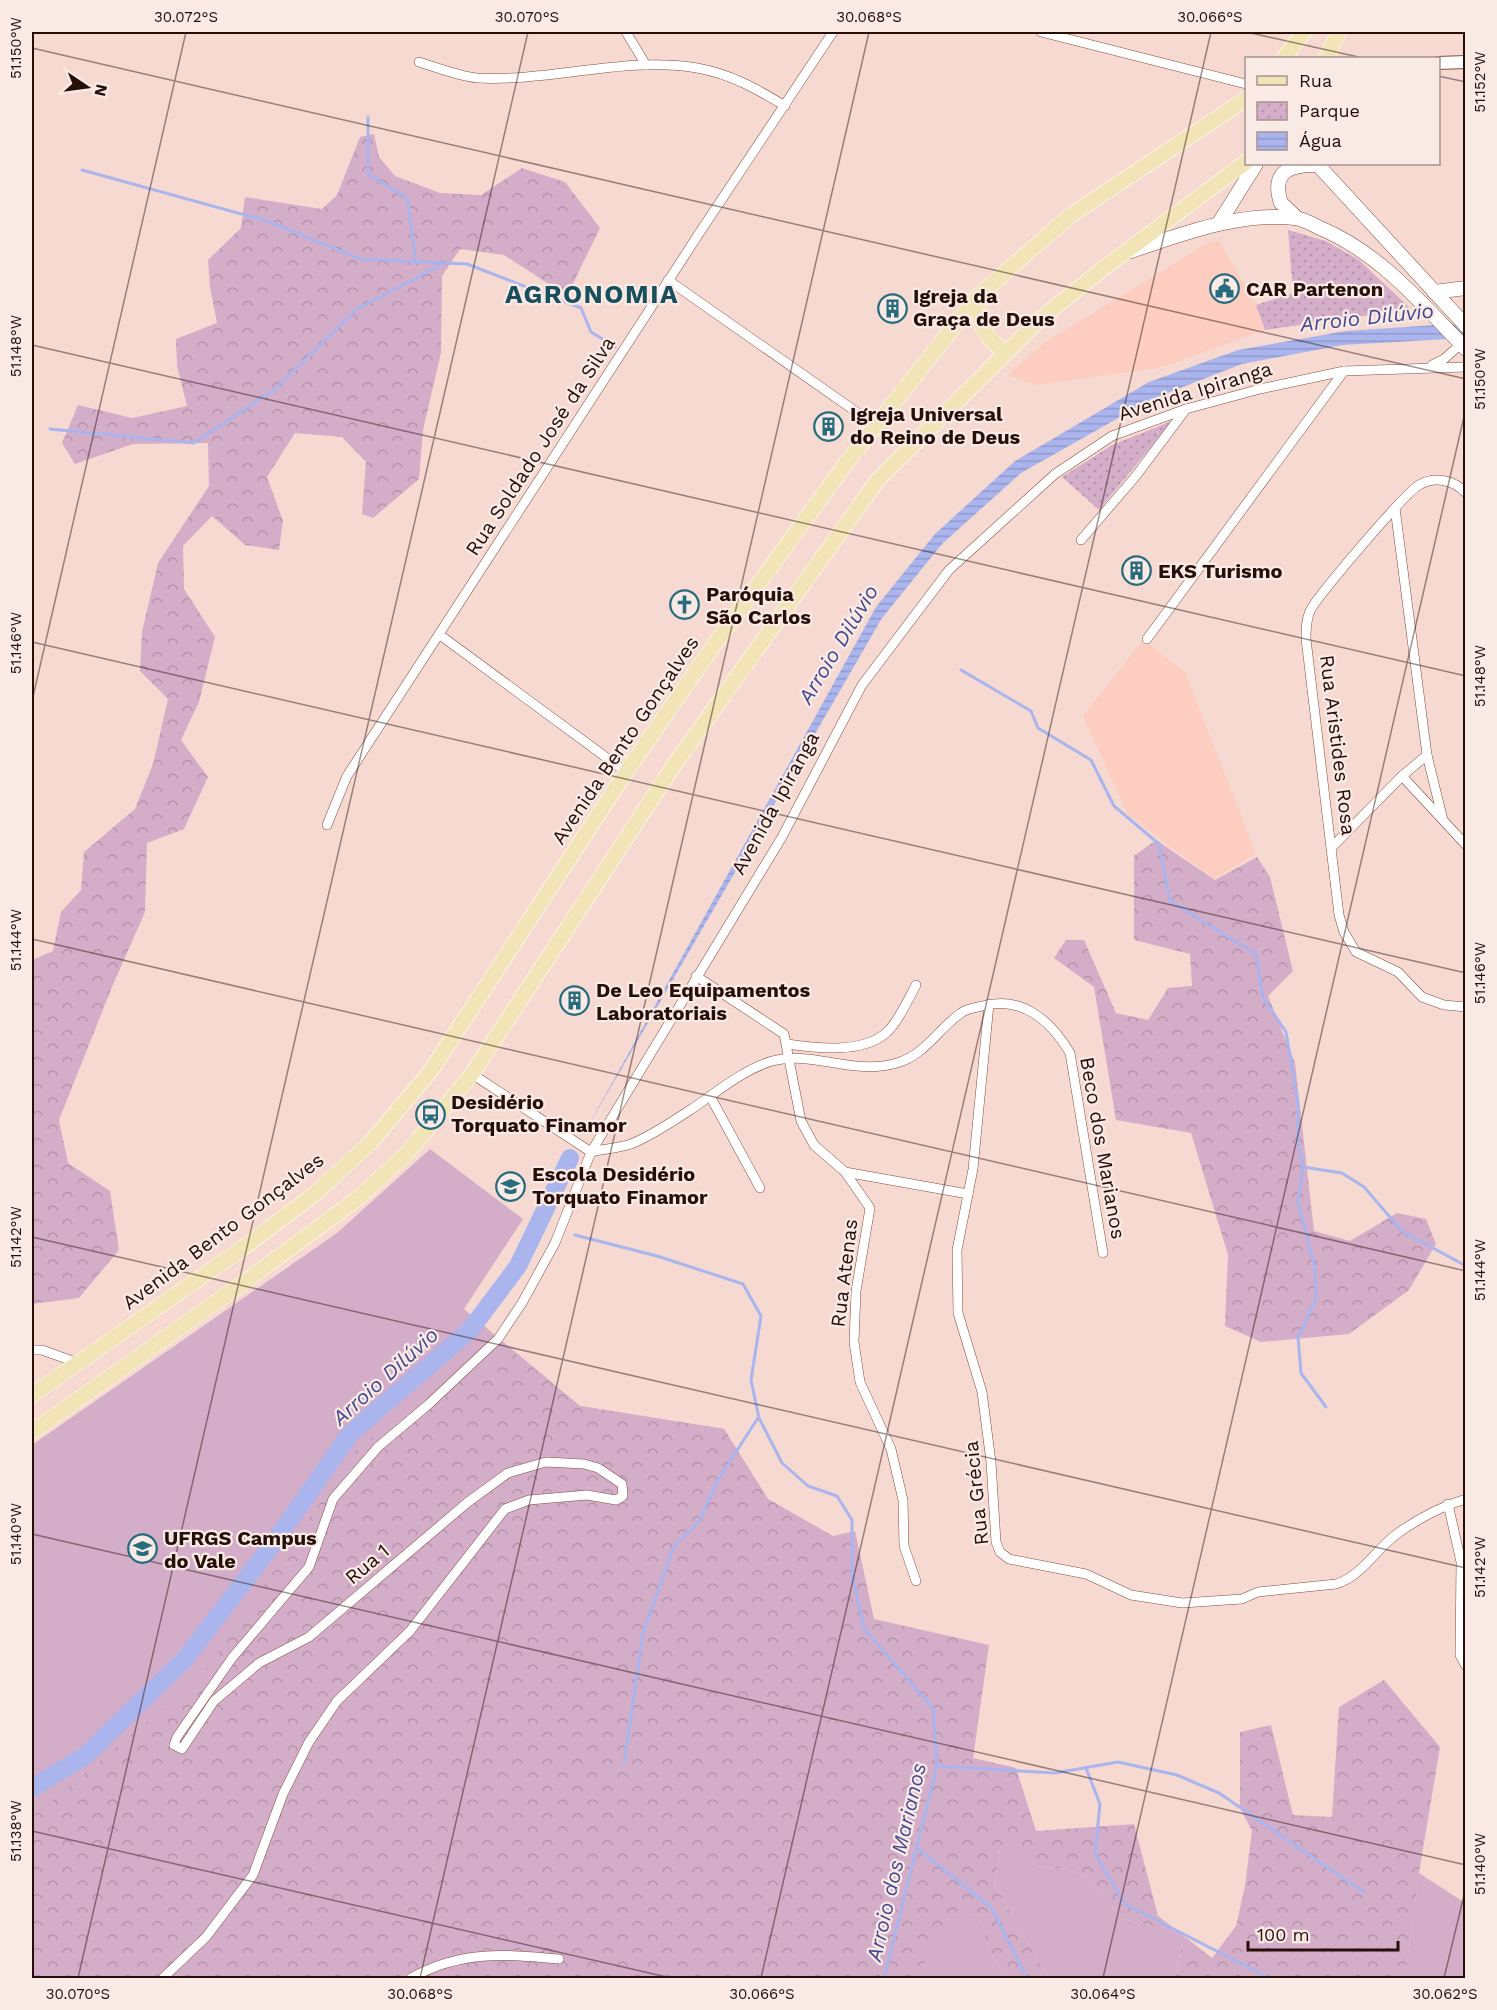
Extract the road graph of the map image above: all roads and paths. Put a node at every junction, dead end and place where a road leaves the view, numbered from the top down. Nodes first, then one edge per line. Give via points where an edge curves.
1 (626, 32) edge
2 (833, 32) edge
3 (1041, 32) edge
4 (1304, 32) edge
5 (1339, 32) edge
6 (1285, 57) edge
7 (1326, 57) edge
8 (419, 62) dead end
9 (1466, 62) edge
10 (1440, 63) edge
11 (646, 65) junction
12 (1245, 84) edge
13 (785, 106) junction
14 (1240, 113) edge
15 (1245, 163) edge
16 (1255, 165) edge
17 (1297, 165) edge
18 (1319, 165) edge
19 (1297, 218) junction
20 (1219, 223) junction
21 (1123, 254) junction
22 (668, 280) junction
23 (1466, 288) edge
24 (1434, 292) junction
25 (978, 296) junction
26 (1461, 321) edge
27 (1461, 345) edge
28 (1005, 352) junction
29 (1427, 367) junction
30 (1466, 367) edge
31 (1344, 371) junction
32 (1186, 409) junction
33 (875, 425) junction
34 (1466, 493) edge
35 (1395, 508) junction
36 (1081, 540) dead end
37 (440, 635) junction
38 (1147, 639) dead end
39 (1427, 755) junction
40 (626, 772) junction
41 (1402, 776) junction
42 (1443, 820) junction
43 (327, 825) dead end
44 (1466, 845) edge
45 (1332, 847) junction
46 (696, 976) junction
47 (916, 985) dead end
48 (989, 1004) junction
49 (1466, 1007) edge
50 (787, 1044) junction
51 (790, 1057) junction
52 (472, 1074) junction
53 (710, 1096) junction
54 (591, 1152) junction
55 (845, 1172) junction
56 (760, 1188) dead end
57 (968, 1194) junction
58 (1103, 1253) dead end
59 (32, 1350) edge
60 (78, 1363) junction
61 (32, 1395) edge
62 (32, 1432) edge
63 (1466, 1499) edge
64 (1448, 1504) junction
65 (916, 1581) dead end
66 (1466, 1666) edge
67 (559, 1959) dead end
68 (163, 1978) edge
69 (411, 1978) edge

1 - 11 street
2 - 13 street, Rua Soldado José da Silva
3 - 12 street
4 - 6 main road
5 - 7 main road
8 - 11 street via 477,78 537,77
9 - 10 street
11 - 13 street via 697,68 740,80
13 - 22 street, Rua Soldado José da Silva
14 - 25 main road, Avenida Bento Gonçalves via 1071,215
15 - 21 main road
16 - 20 main road
17 - 19 main road via 1283,173 1278,189 1281,203
18 - 24 main road
19 - 20 main road
19 - 27 main road via 1335,234 1368,255
20 - 21 main road
21 - 28 main road
22 - 33 street
22 - 37 street, Rua Soldado José da Silva
23 - 24 main road
24 - 26 main road
25 - 28 main road via 982,329
25 - 33 main road, Avenida Bento Gonçalves
27 - 29 street, Avenida Ipiranga
28 - 52 main road via 877,481 674,765
29 - 30 street, Avenida Ipiranga
29 - 31 street, Avenida Ipiranga
31 - 32 street, Avenida Ipiranga
31 - 38 street
32 - 36 street
32 - 46 street, Avenida Ipiranga via 1112,436 1064,468 949,570 862,685 786,829
33 - 40 main road, Avenida Bento Gonçalves
34 - 35 street, Rua Aristides Rosa via 1438,479 1419,485
35 - 39 street
35 - 45 street, Rua Aristides Rosa via 1317,602 1306,623
37 - 40 street
37 - 43 street, Rua Soldado José da Silva via 347,776
39 - 41 street
39 - 42 street
40 - 60 main road, Avenida Bento Gonçalves via 430,1072 371,1142 316,1193
41 - 42 street
41 - 45 street
42 - 44 street
45 - 49 street, Rua Aristides Rosa via 1339,915 1356,952 1398,972 1422,997
46 - 50 street via 778,1029
46 - 54 street, Avenida Ipiranga
47 - 50 street via 887,1033 843,1048
48 - 51 street, Beco dos Marianos via 962,1012 925,1047 899,1062 870,1069
48 - 57 street, Rua Grécia
48 - 58 street, Beco dos Marianos via 1016,1005 1034,1011 1058,1033 1070,1053
50 - 51 street, Rua Atenas
51 - 53 street, Beco dos Marianos via 754,1068
51 - 55 street, Rua Atenas via 801,1121 814,1145
52 - 54 street
52 - 62 main road via 408,1152 360,1196
53 - 54 street, Beco dos Marianos via 631,1144
53 - 56 street
54 - 68 street, Rua 1 via 555,1243 498,1339 378,1447 333,1499 309,1568 232,1658 174,1745 182,1749 214,1701 259,1663 309,1637 468,1502 508,1473 546,1462 584,1464 598,1468 621,1484 623,1496 616,1500 587,1495 529,1500 505,1509 410,1631 337,1701 309,1742 283,1794 253,1875 206,1937
55 - 57 street
55 - 65 street, Rua Atenas via 870,1210 856,1291 854,1342 860,1382 891,1449 903,1500 904,1546
57 - 64 street, Rua Grécia via 957,1250 958,1313 982,1392 996,1542 1009,1559 1086,1574 1131,1595 1182,1603 1242,1599 1258,1592 1348,1581 1397,1534
59 - 60 street
60 - 61 main road, Avenida Bento Gonçalves
63 - 64 street, Rua Grécia
64 - 66 street via 1461,1562 1460,1654
67 - 69 street via 465,1956

